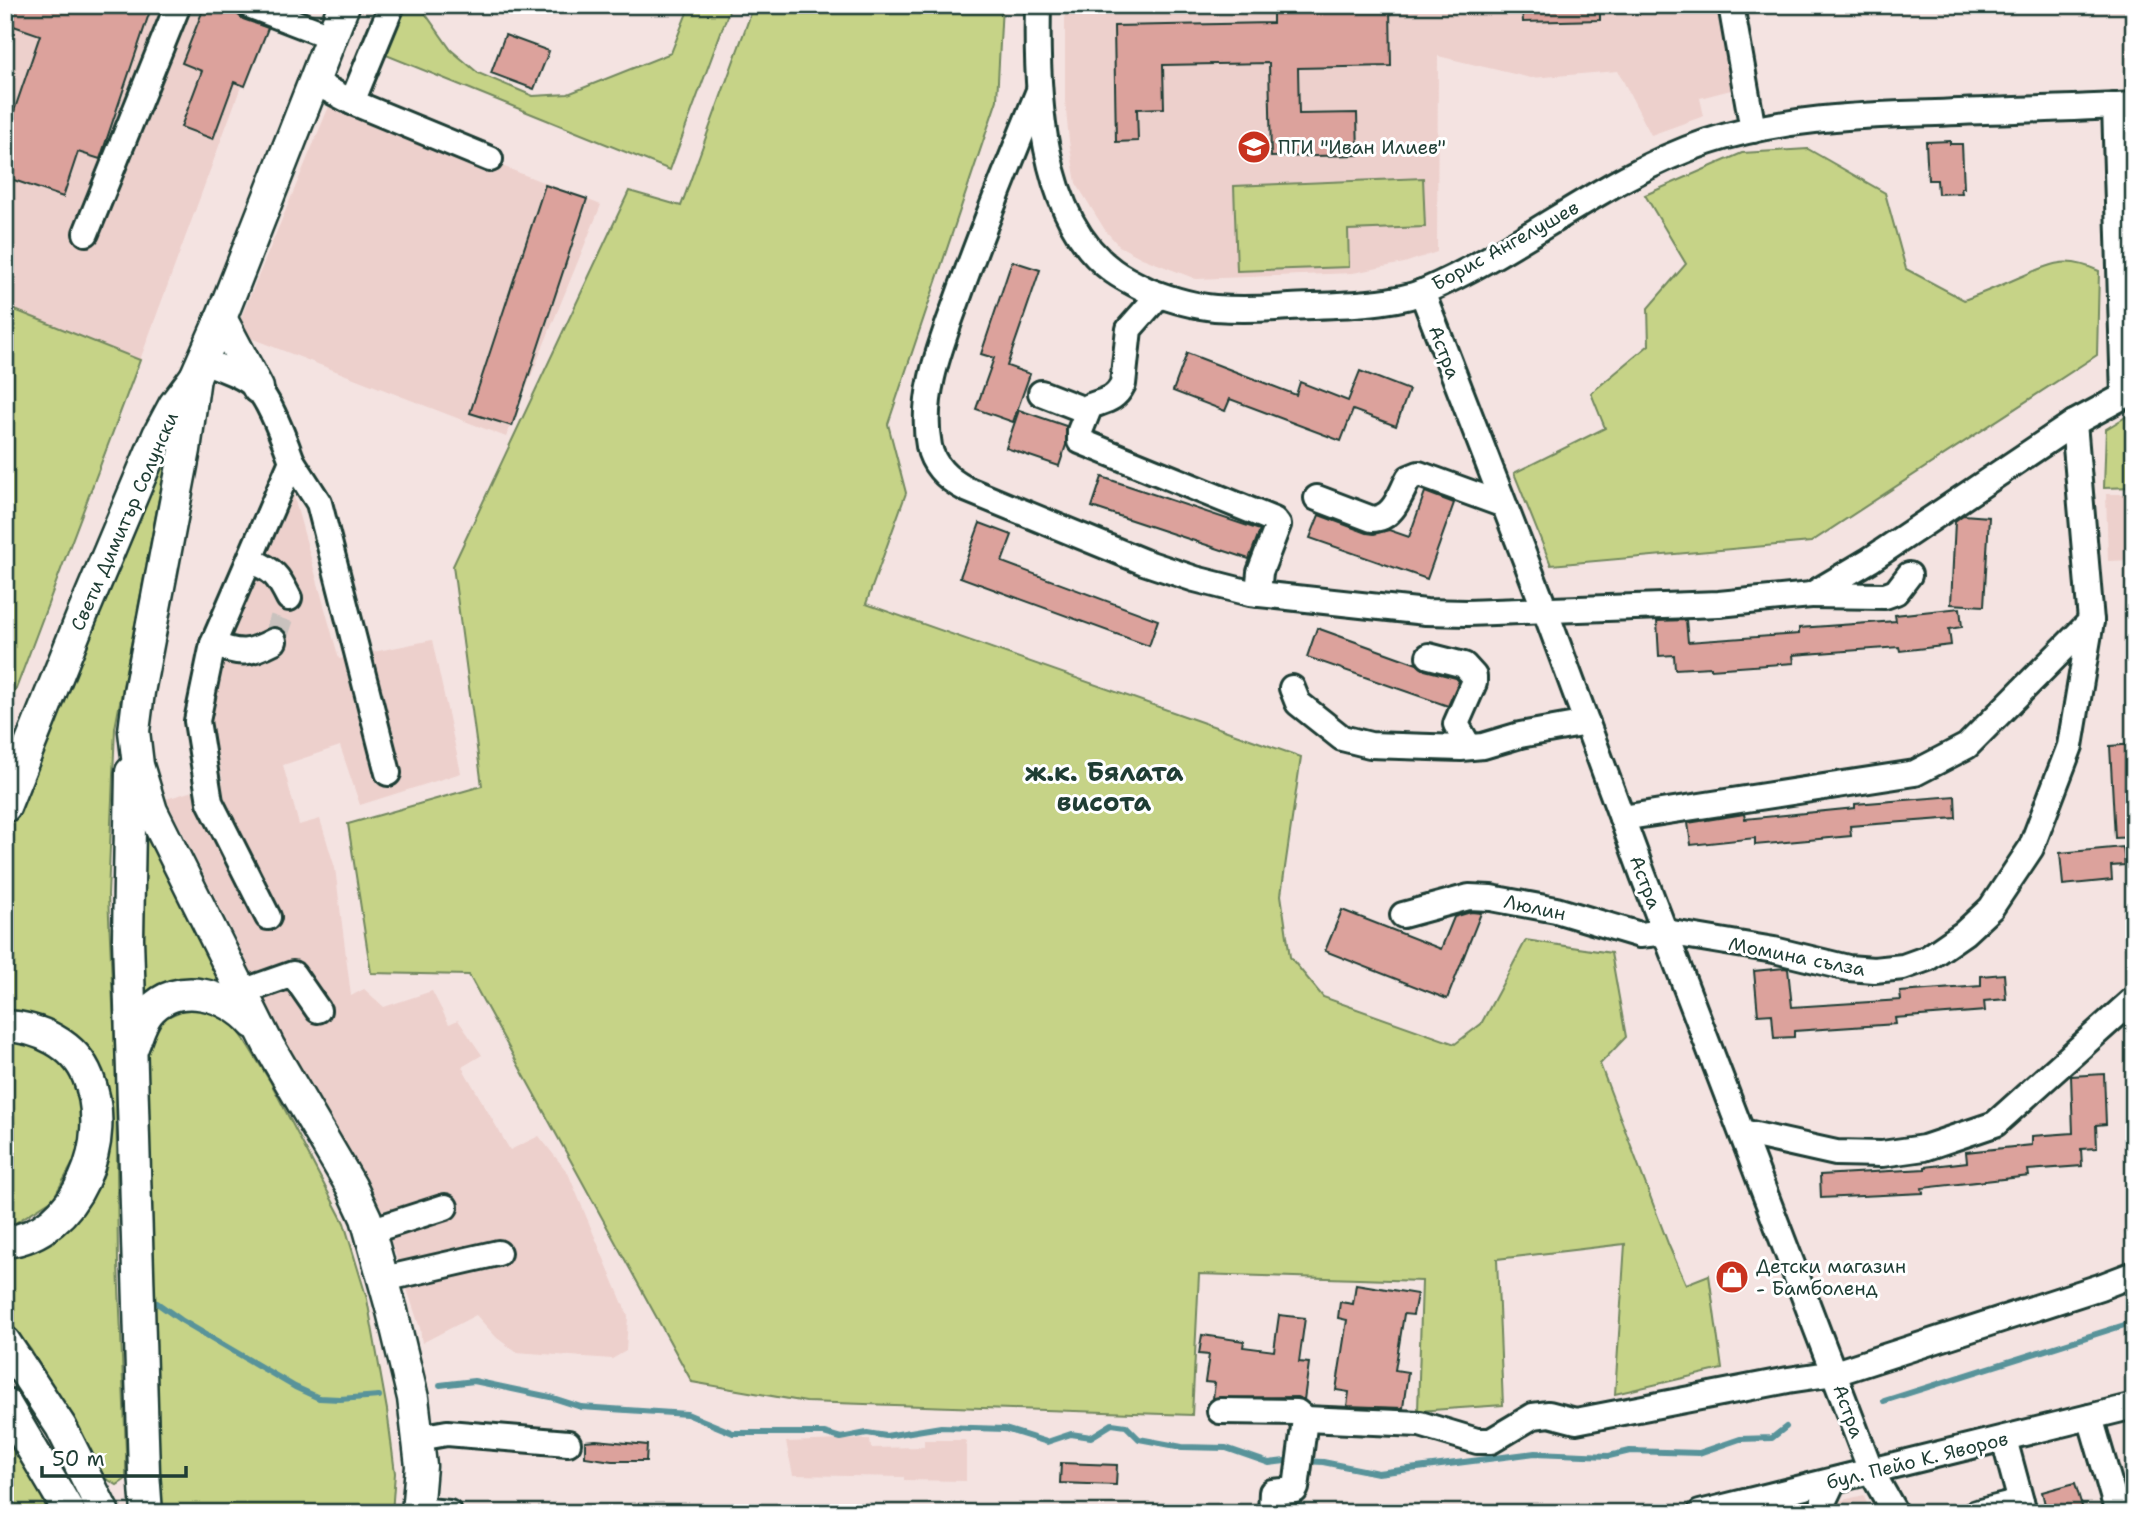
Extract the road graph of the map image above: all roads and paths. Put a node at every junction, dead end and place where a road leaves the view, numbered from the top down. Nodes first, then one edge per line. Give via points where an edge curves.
1 (178, 5) edge
2 (249, 5) edge
3 (344, 5) edge
4 (392, 5) edge
5 (1038, 5) edge
6 (1731, 5) edge
7 (332, 37) junction
8 (314, 82) junction
9 (1038, 93) junction
10 (352, 102) junction
11 (2124, 106) edge
12 (1754, 130) junction
13 (490, 159) dead end
14 (86, 233) dead end
15 (2127, 257) edge
16 (1422, 292) junction
17 (1159, 295) junction
18 (221, 318) junction
19 (198, 370) junction
20 (1041, 393) dead end
21 (263, 398) junction
22 (2129, 398) edge
23 (1087, 411) junction
24 (2074, 423) junction
25 (292, 461) junction
26 (1317, 498) dead end
27 (1504, 506) junction
28 (251, 561) junction
29 (1909, 575) dead end
30 (1258, 594) junction
31 (1811, 595) junction
32 (289, 598) dead end
33 (1545, 611) junction
34 (2091, 621) junction
35 (274, 641) dead end
36 (214, 644) junction
37 (1429, 656) dead end
38 (1292, 688) dead end
39 (1587, 723) junction
40 (134, 731) junction
41 (1469, 747) junction
42 (388, 773) dead end
43 (5, 807) edge
44 (1622, 818) junction
45 (1403, 915) dead end
46 (268, 917) dead end
47 (1666, 932) junction
48 (242, 992) junction
49 (2134, 999) edge
50 (318, 1010) dead end
51 (5, 1026) edge
52 (269, 1046) junction
53 (130, 1056) junction
54 (1742, 1132) junction
55 (445, 1207) dead end
56 (370, 1231) junction
57 (5, 1242) edge
58 (498, 1253) dead end
59 (2134, 1273) edge
60 (384, 1279) junction
61 (5, 1342) edge
62 (1835, 1373) junction
63 (5, 1404) edge
64 (2134, 1406) edge
65 (1220, 1411) dead end
66 (2090, 1417) junction
67 (1304, 1428) junction
68 (419, 1438) junction
69 (2004, 1439) junction
70 (568, 1443) dead end
71 (1871, 1471) junction
72 (1833, 1481) junction
73 (2116, 1506) dead end
74 (2022, 1508) edge
75 (417, 1511) edge
76 (1710, 1512) edge
77 (70, 1513) edge
78 (104, 1513) edge
79 (147, 1513) edge
80 (449, 1513) edge
81 (1271, 1513) edge
82 (1823, 1513) edge
83 (1895, 1513) edge
84 (1976, 1513) edge

1 - 14 street
2 - 7 street
3 - 7 main road, Свети Димитър Солунски
4 - 10 street
5 - 9 street, Борис Ангелушев
6 - 12 street
7 - 8 main road, Свети Димитър Солунски
8 - 10 street
8 - 18 main road, Свети Димитър Солунски
9 - 17 street, Борис Ангелушев via 1057,183 1080,235 1113,271
9 - 30 street via 986,218 937,360 926,408 929,448 946,476 988,500 1144,562
10 - 13 street
11 - 12 street, Борис Ангелушев via 1849,116
11 - 15 street
12 - 16 street, Борис Ангелушев via 1706,142 1617,181 1468,270
15 - 22 street
16 - 17 street, Борис Ангелушев via 1368,302 1251,309 1213,308
16 - 27 street, Астра
17 - 23 street via 1129,329 1119,391
18 - 19 main road, Свети Димитър Солунски
18 - 21 main road
19 - 21 street via 249,382
19 - 40 main road
19 - 43 main road, Свети Димитър Солунски via 158,435
20 - 23 street
21 - 25 street
22 - 24 street
23 - 30 street via 1080,442 1277,523 1260,572
24 - 31 street
24 - 34 street, Момина сълза
25 - 28 street
25 - 42 street via 318,503
26 - 27 street via 1380,519 1396,504 1409,478 1419,474
27 - 33 street, Астра
28 - 32 street via 269,568
28 - 36 street
29 - 31 street via 1896,592 1885,596
30 - 33 street via 1426,612
31 - 33 street
33 - 39 street, Астра
34 - 44 street via 1967,746 1915,773
34 - 47 street, Момина сълза via 2070,746 2031,848 1991,908 1964,933 1927,958 1874,970
35 - 36 street via 254,651 234,652
36 - 46 street via 197,721 210,802
37 - 41 street via 1464,665 1474,676 1456,723
38 - 41 street via 1298,703 1353,742
39 - 41 street
39 - 44 street, Астра
40 - 48 main road via 138,765 152,811
40 - 53 main road via 127,900
44 - 47 street, Астра
45 - 47 street, Люлин via 1469,897 1492,898 1640,935
47 - 54 street, Астра
48 - 50 street via 293,974
48 - 52 main road
49 - 54 street via 1995,1124 1924,1148 1882,1154 1836,1153
51 - 57 main road via 47,1035 79,1060 89,1077 96,1123 90,1165 75,1198 48,1226 19,1241
52 - 53 main road via 251,1020 235,1007 202,994 182,995 151,1010
52 - 56 main road via 351,1186
53 - 79 main road
54 - 62 street, Астра
55 - 56 street
56 - 60 main road
58 - 60 street
59 - 62 street
60 - 68 main road
61 - 78 main road via 61,1427
62 - 67 street via 1576,1421 1549,1414 1533,1416 1490,1441 1420,1424
62 - 71 street, Астра
63 - 77 main road
64 - 66 street, бул. Пейо К. Яворов
65 - 67 street via 1297,1412
66 - 69 street, бул. Пейо К. Яворов
66 - 73 street
67 - 81 street via 1296,1488 1272,1492
68 - 70 street via 447,1433
68 - 75 main road
69 - 71 street, бул. Пейо К. Яворов
69 - 74 street
71 - 72 street, бул. Пейо К. Яворов
71 - 83 street, Астра
72 - 76 street, бул. Пейо К. Яворов
72 - 82 street
74 - 84 street
75 - 80 street

